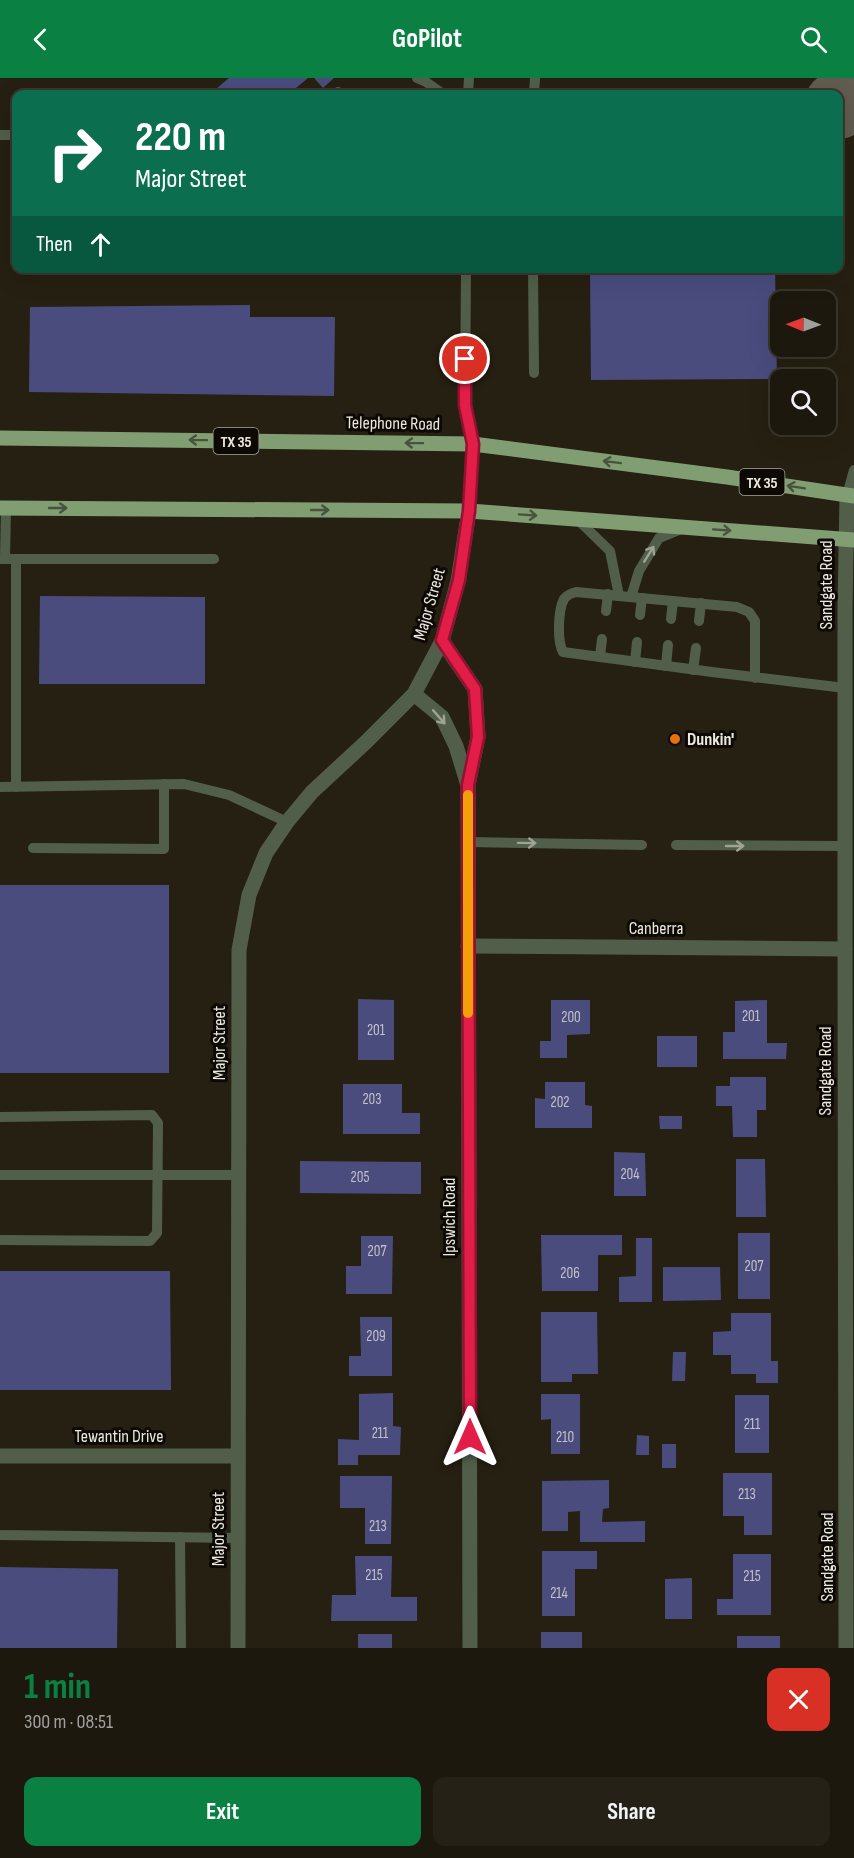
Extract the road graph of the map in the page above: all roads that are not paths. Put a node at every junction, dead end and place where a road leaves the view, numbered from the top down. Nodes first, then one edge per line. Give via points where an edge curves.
1 (417, 78) edge
2 (437, 90) edge
3 (466, 273) edge
4 (533, 273) edge
5 (534, 373) dead end
6 (0, 438) edge
7 (473, 444) junction
8 (854, 470) edge
9 (851, 495) edge
10 (3, 508) edge
11 (469, 511) junction
12 (576, 519) junction
13 (686, 527) junction
14 (850, 539) edge
15 (7, 559) edge
16 (214, 559) dead end
17 (625, 596) junction
18 (672, 601) junction
19 (701, 603) junction
20 (606, 611) dead end
21 (640, 615) dead end
22 (671, 619) dead end
23 (699, 621) dead end
24 (602, 639) dead end
25 (442, 640) junction
26 (637, 642) dead end
27 (668, 645) dead end
28 (696, 648) dead end
29 (600, 657) junction
30 (635, 662) junction
31 (850, 662) edge
32 (666, 666) junction
33 (693, 670) junction
34 (755, 678) junction
35 (845, 688) junction
36 (414, 694) junction
37 (164, 784) junction
38 (468, 785) junction
39 (0, 787) edge
40 (16, 787) junction
41 (287, 822) junction
42 (468, 842) junction
43 (642, 845) dead end
44 (676, 845) dead end
45 (845, 846) junction
46 (33, 848) dead end
47 (468, 946) junction
48 (845, 949) junction
49 (0, 1117) edge
50 (0, 1175) edge
51 (158, 1175) junction
52 (237, 1175) junction
53 (0, 1240) edge
54 (0, 1456) edge
55 (238, 1456) junction
56 (0, 1535) edge
57 (180, 1538) junction
58 (238, 1538) junction
59 (181, 1648) edge
60 (238, 1648) edge
61 (470, 1648) edge
62 (846, 1648) edge

1 - 2 lane
3 - 7 lane via 465,405
4 - 5 lane
7 -> 6 main road, Telephone Road / TX 35
9 -> 7 main road, Telephone Road / TX 35
7 - 11 lane
8 - 9 lane
9 - 14 street, Sandgate Road
10 -> 11 main road
10 - 15 lane
11 -> 12 main road
11 - 25 street, Major Street via 459,580
12 - 13 main road
12 - 17 lane via 610,550
13 -> 14 main road
17 -> 13 lane via 659,538
14 - 31 street, Sandgate Road
15 - 16 lane
15 - 40 lane
17 - 18 lane
17 - 20 lane
17 - 21 lane
17 - 29 lane via 576,592 563,601 558,634 563,652
18 - 19 lane
18 - 22 lane
19 - 23 lane
19 - 34 lane via 749,612 755,621
24 - 29 lane
25 - 36 street, Major Street
25 - 38 street, Ipswich Road via 475,689 478,737
26 - 30 lane
27 - 32 lane
28 - 33 lane
29 - 30 lane
30 - 32 lane
31 - 35 street, Sandgate Road
32 - 33 lane
33 - 34 lane
34 - 35 lane
35 - 45 street, Sandgate Road
36 -> 38 street, Ipswich Road via 442,717
36 - 41 street, Major Street via 312,792
37 - 40 lane
37 - 41 lane via 184,784 229,795
37 - 46 lane via 164,849
38 - 42 street, Ipswich Road
39 - 40 lane
41 - 52 street, Major Street via 266,853 249,895 238,950
42 -> 43 lane
42 - 47 street, Ipswich Road
44 -> 45 lane
45 - 48 street, Sandgate Road
47 - 48 street, Canberra
47 - 61 street, Ipswich Road
48 - 62 street, Sandgate Road
49 - 51 lane via 152,1115 158,1123
50 - 51 lane
51 - 52 lane
51 - 53 lane via 157,1233 150,1241
52 - 55 street, Major Street
54 - 55 street, Tewantin Drive
55 - 58 street, Major Street
56 - 57 lane
57 - 58 lane
57 - 59 lane
58 - 60 street, Major Street

